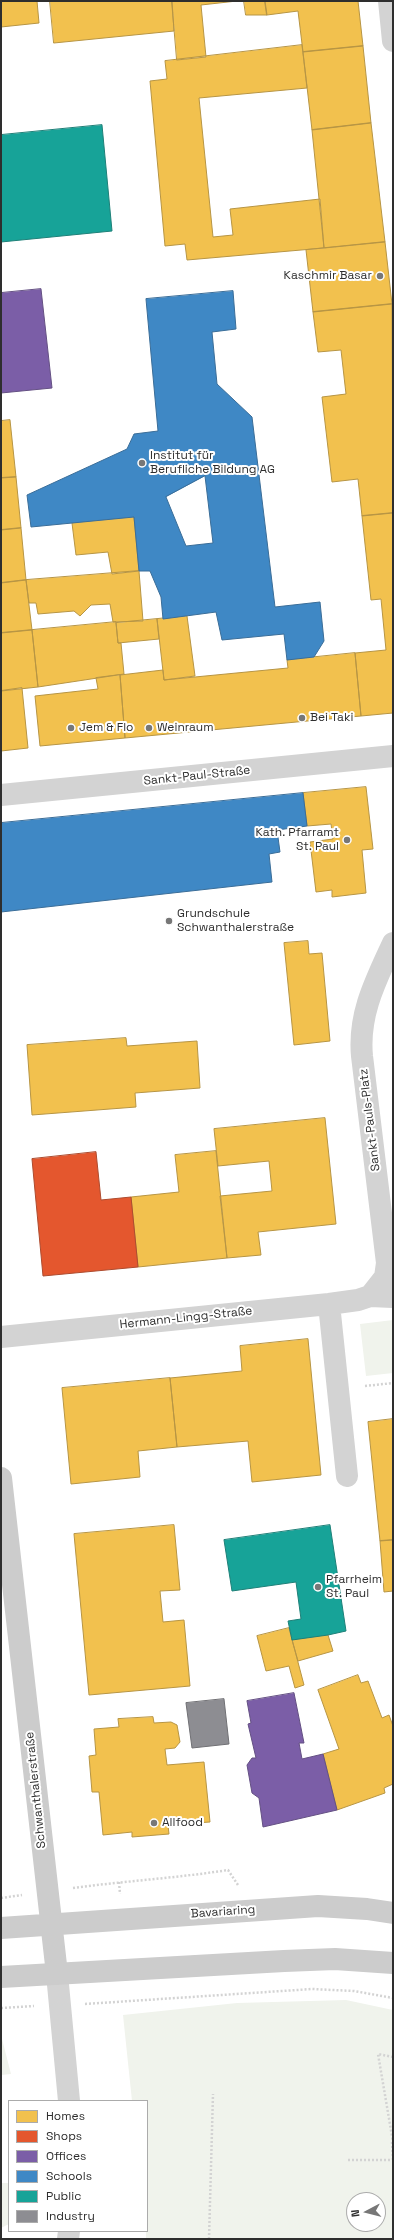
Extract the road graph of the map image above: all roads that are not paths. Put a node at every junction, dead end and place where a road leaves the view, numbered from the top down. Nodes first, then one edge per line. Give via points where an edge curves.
1 (388, 1) edge
2 (393, 41) edge
3 (393, 756) edge
4 (1, 795) edge
5 (393, 943) edge
6 (370, 1296) junction
7 (393, 1297) edge
8 (329, 1304) junction
9 (1, 1337) edge
10 (347, 1476) dead end
11 (1, 1478) edge
12 (393, 1897) edge
13 (367, 1909) junction
14 (393, 1913) edge
15 (52, 1925) junction
16 (1, 1928) edge
17 (393, 1963) edge
18 (57, 1974) junction
19 (1, 1977) edge
20 (68, 2100) edge

1 - 2 street
3 - 4 street, Sankt-Paul-Straße
5 - 6 street, Sankt-Pauls-Platz via 371,990 361,1031 387,1263 385,1276
6 - 7 street, Hermann-Lingg-Straße
6 - 8 street, Hermann-Lingg-Straße
8 - 9 street, Hermann-Lingg-Straße
8 - 10 street
11 - 15 main road, Schwanthalerstraße
12 - 13 main road, Bavariaring
13 - 14 main road
13 - 15 main road, Bavariaring via 318,1906
15 - 16 main road, Bavariaring
15 - 18 main road, Schwanthalerstraße
17 - 18 main road via 335,1959
18 - 19 main road
18 - 20 street, Schwanthalerstraße

